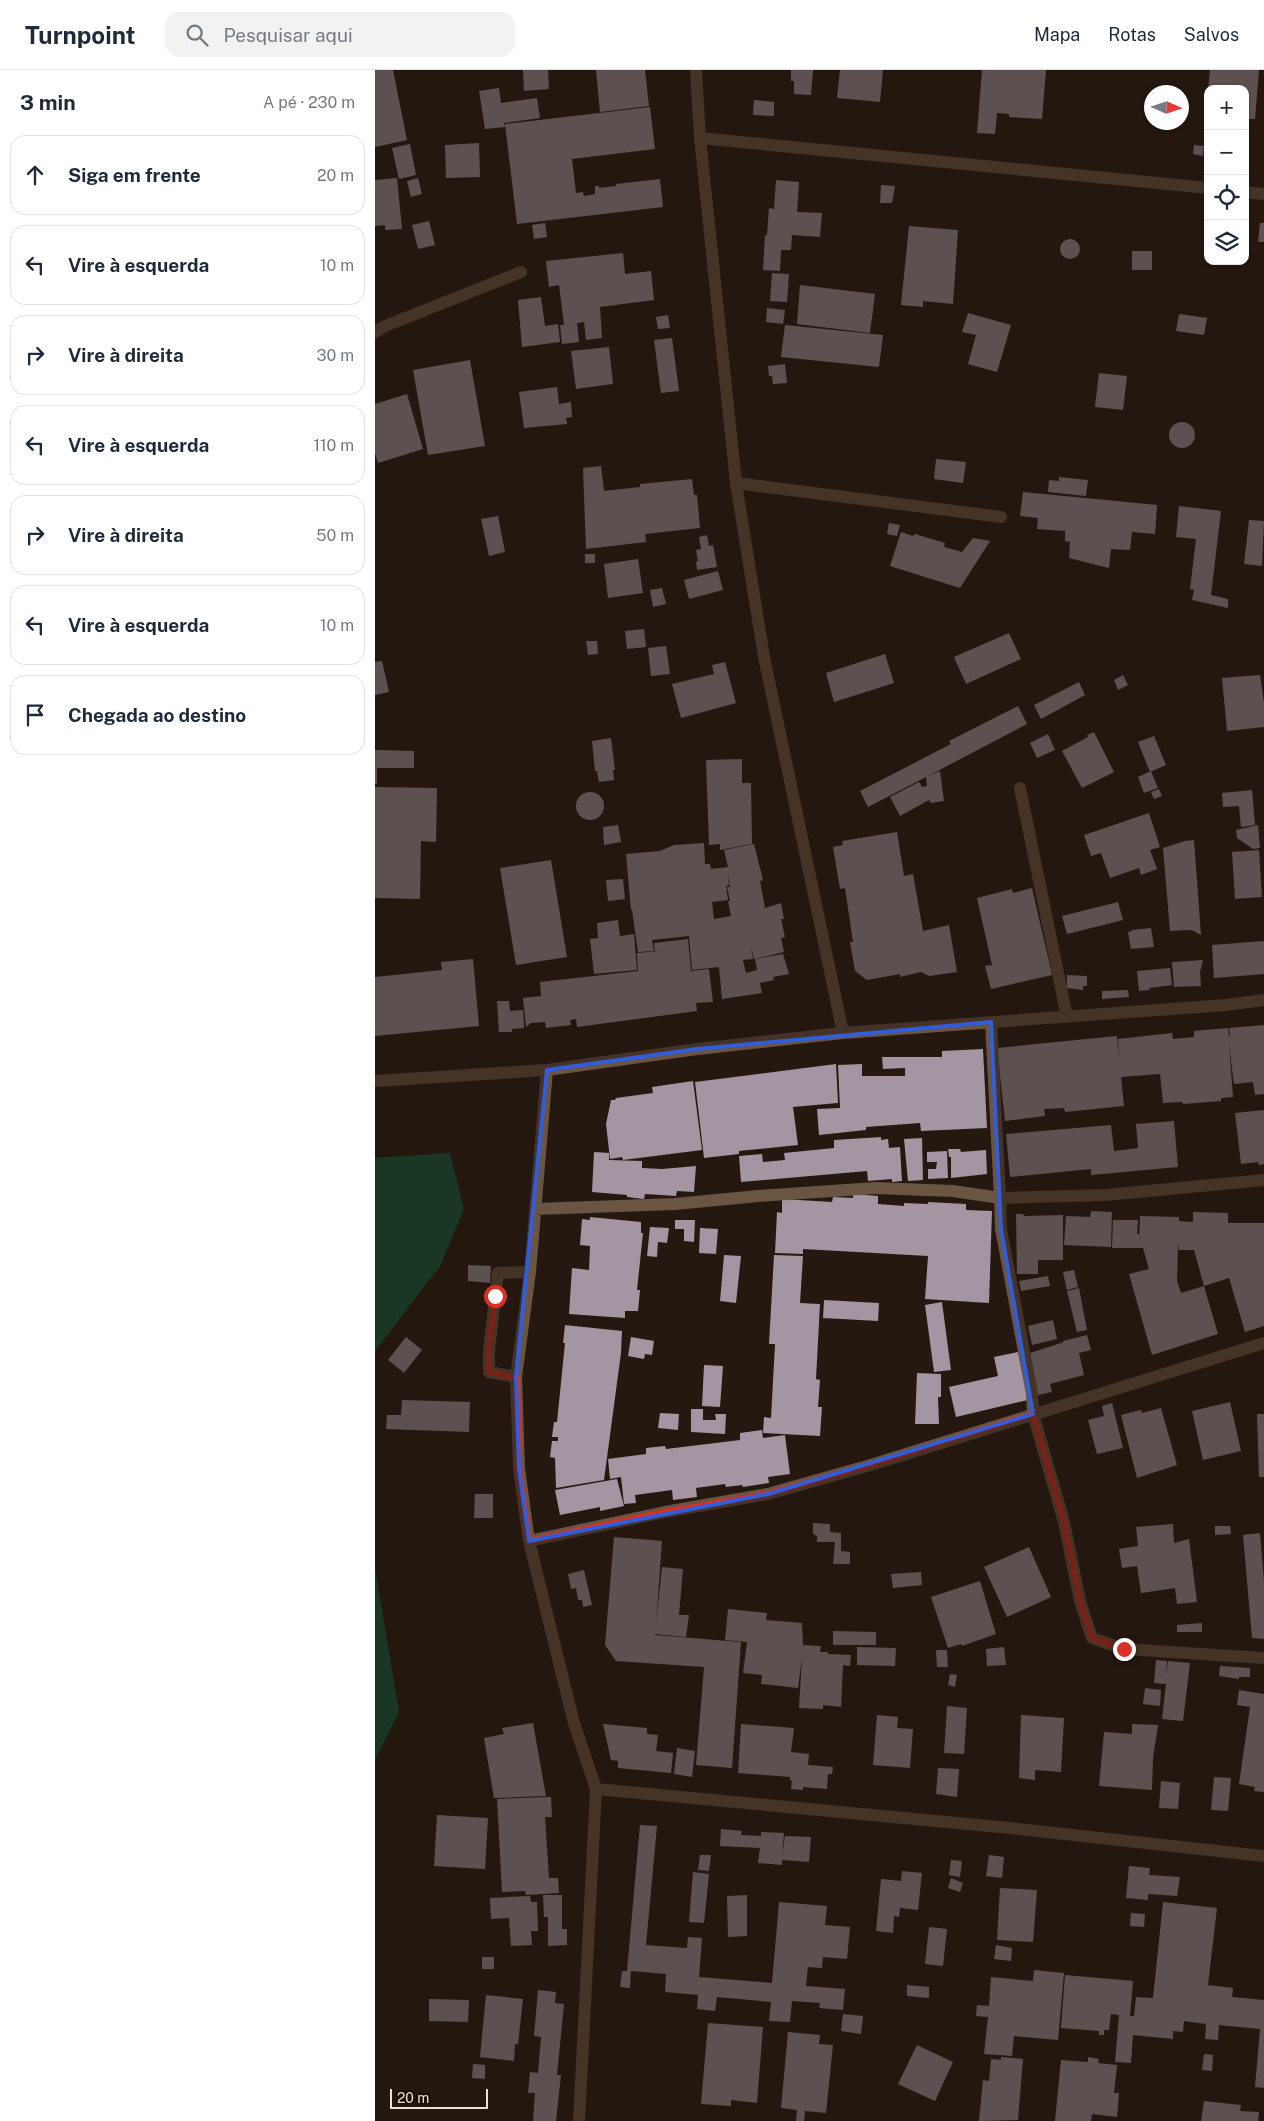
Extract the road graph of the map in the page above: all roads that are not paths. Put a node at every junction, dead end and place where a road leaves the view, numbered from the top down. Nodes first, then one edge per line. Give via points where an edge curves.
1 (696, 70) edge
2 (700, 138) junction
3 (1204, 188) edge
4 (1249, 192) edge
5 (1264, 194) edge
6 (521, 272) dead end
7 (375, 332) edge
8 (737, 483) junction
9 (1001, 517) dead end
10 (1020, 788) dead end
11 (1264, 1000) edge
12 (1067, 1017) junction
13 (991, 1022) junction
14 (843, 1033) junction
15 (547, 1070) junction
16 (375, 1081) edge
17 (1264, 1180) edge
18 (1000, 1198) junction
19 (535, 1209) junction
20 (530, 1272) junction
21 (1264, 1343) edge
22 (517, 1378) junction
23 (1033, 1414) junction
24 (529, 1541) junction
25 (1264, 1658) edge
26 (596, 1789) junction
27 (1264, 1856) edge
28 (579, 2121) edge

1 - 2 street
2 - 3 street
2 - 8 street
4 - 5 street
6 - 7 street
8 - 9 street
8 - 14 street via 764,657
10 - 12 street
11 - 12 street
12 - 13 street
13 - 14 street
13 - 18 street
14 - 15 street
15 - 16 street
15 - 19 street
17 - 18 street via 1106,1195
18 - 19 street via 953,1191 875,1188 675,1204
18 - 23 street via 1001,1229
19 - 20 street
20 - 22 street
20 - 22 street via 498,1273 489,1372
21 - 23 street
22 - 24 street via 519,1468
23 - 24 street via 768,1494
23 - 25 street via 1092,1638 1124,1649
24 - 26 street via 574,1723
26 - 27 street via 1000,1827
26 - 28 street

